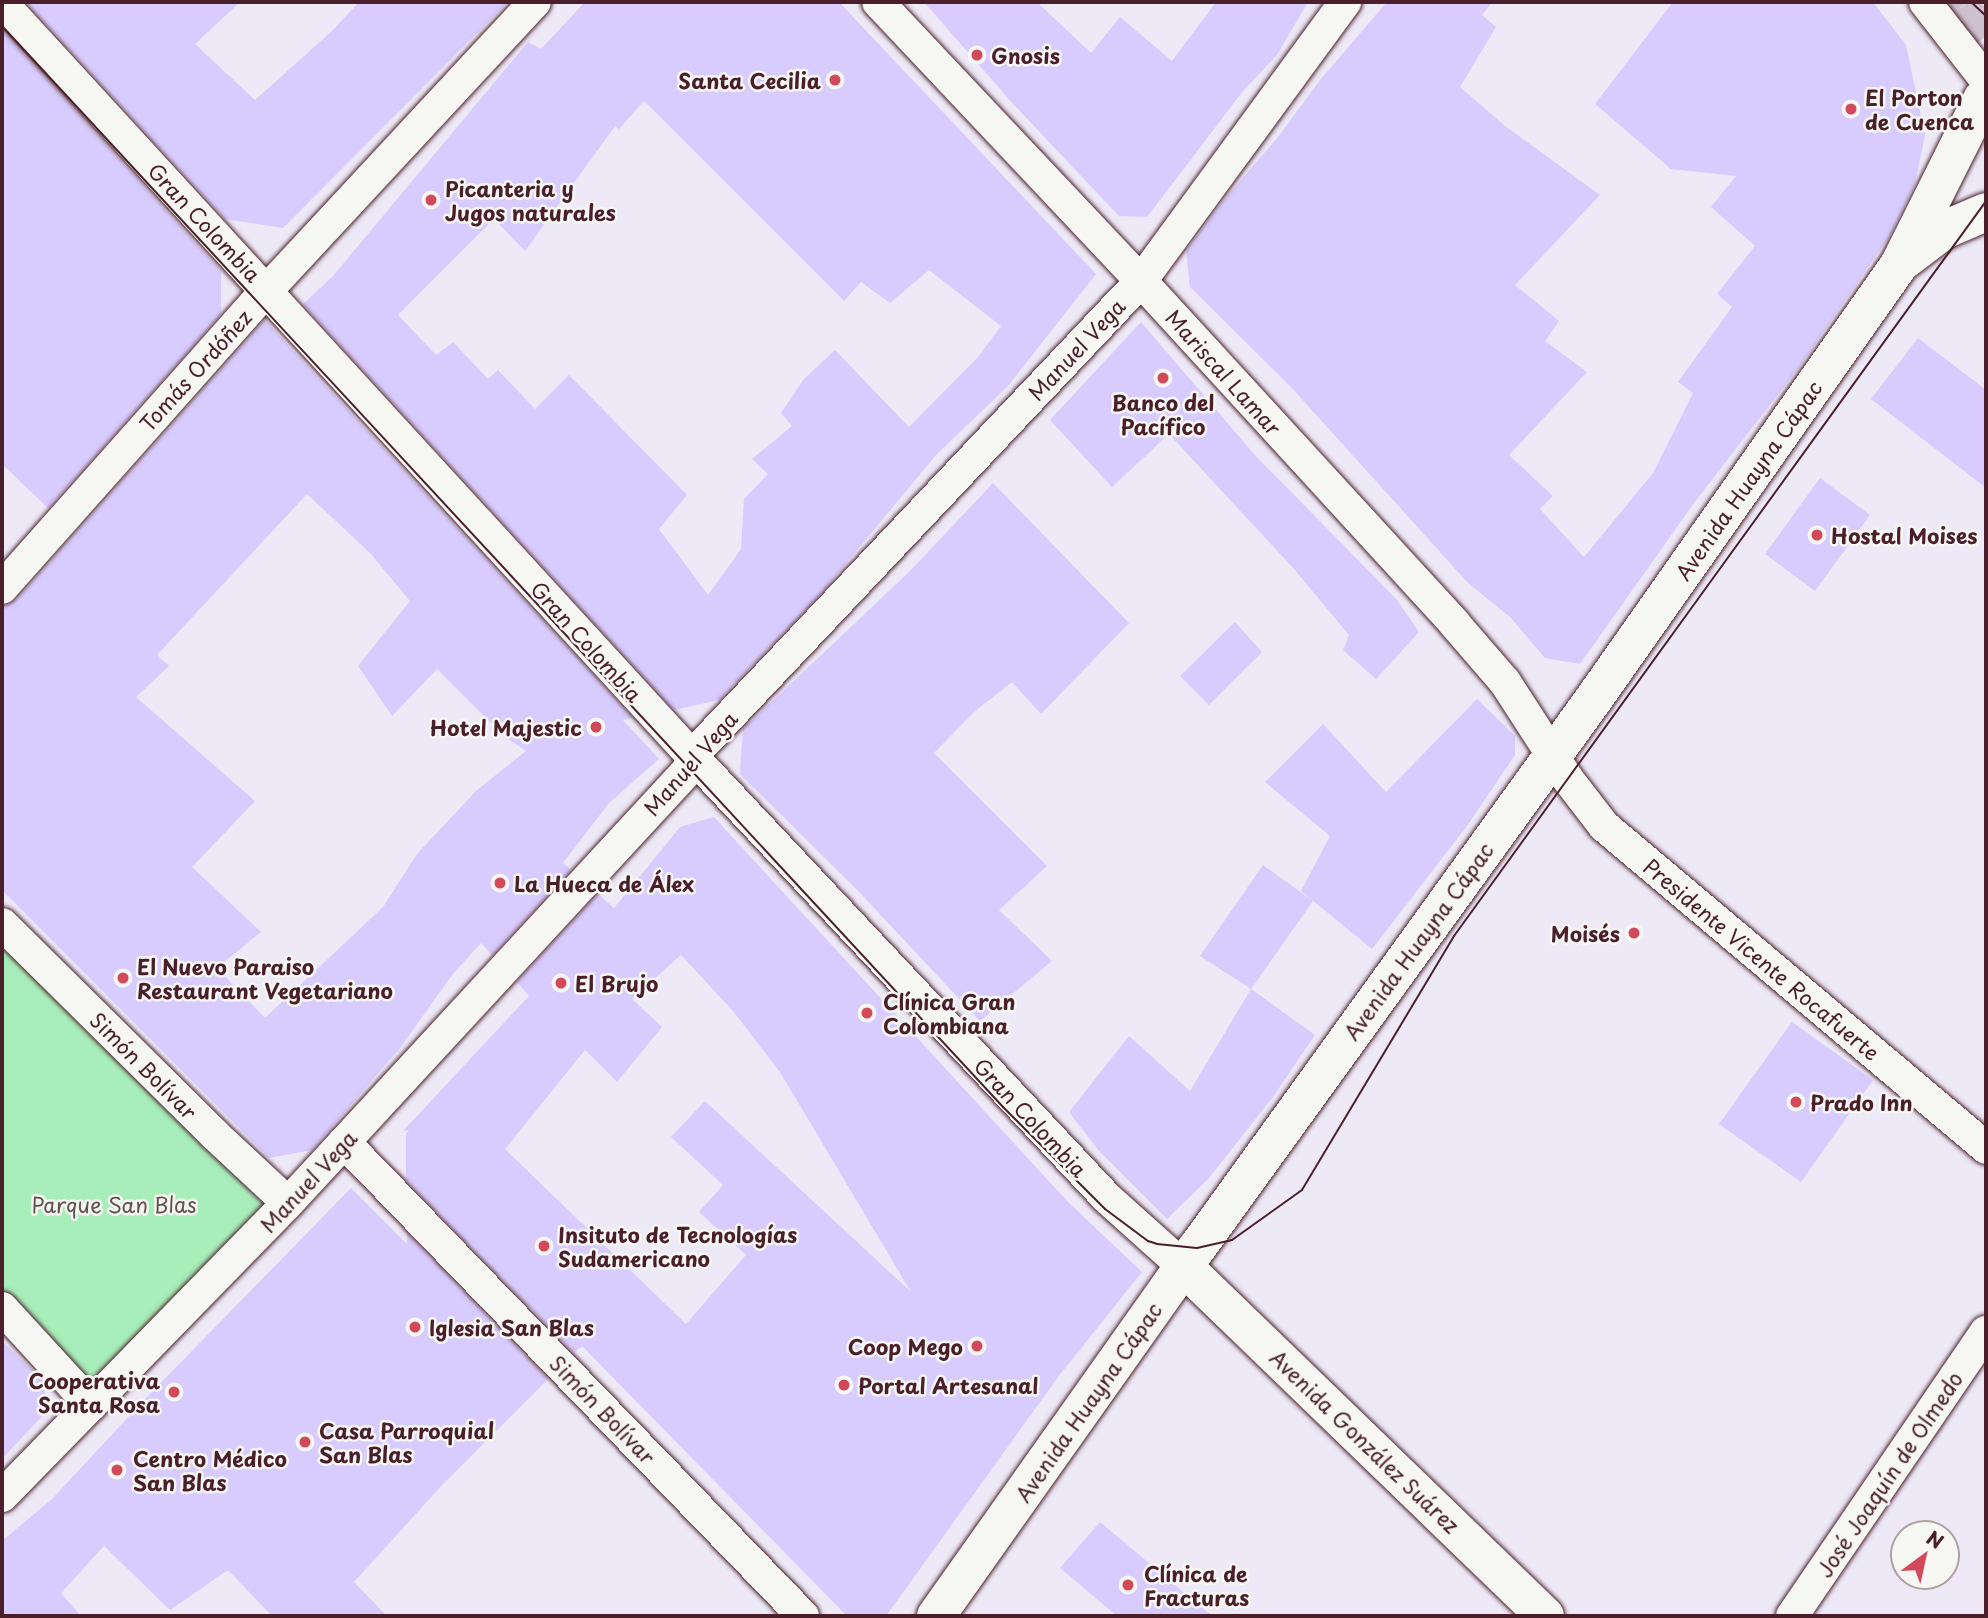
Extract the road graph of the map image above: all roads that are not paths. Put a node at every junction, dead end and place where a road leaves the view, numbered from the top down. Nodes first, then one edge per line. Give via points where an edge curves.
1 (535, 2) edge
2 (878, 2) edge
3 (1345, 2) edge
4 (1925, 2) edge
5 (2, 3) edge
6 (1985, 86) edge
7 (1986, 144) edge
8 (1986, 212) edge
9 (1899, 265) junction
10 (1141, 281) junction
11 (268, 290) junction
12 (2, 588) edge
13 (1554, 754) junction
14 (692, 756) junction
15 (2, 924) edge
16 (344, 1142) junction
17 (1986, 1148) edge
18 (288, 1203) junction
19 (1184, 1267) junction
20 (2, 1308) edge
21 (1986, 1332) edge
22 (91, 1405) junction
23 (2, 1496) edge
24 (803, 1616) edge
25 (936, 1616) edge
26 (1545, 1616) edge
27 (1791, 1616) edge

1 - 11 street, Tomás Ordóñez
2 - 10 street, Mariscal Lamar
3 - 10 street, Manuel Vega
4 - 6 street
5 - 11 street, Gran Colombia
6 - 7 street via 1982,125
6 - 9 street
8 - 9 street via 1944,230
9 - 13 street, Avenida Huayna Cápac
10 - 13 street, Mariscal Lamar via 1505,682
10 - 14 street, Manuel Vega
11 - 12 street, Tomás Ordóñez
11 - 14 street, Gran Colombia
13 - 17 street, Presidente Vicente Rocafuerte via 1604,826
13 - 19 street, Avenida Huayna Cápac
14 - 16 street, Manuel Vega via 688,770
14 - 19 street, Gran Colombia via 1107,1198
15 - 18 street, Simón Bolívar
16 - 18 street, Manuel Vega
16 - 24 street, Simón Bolívar
18 - 22 street, Manuel Vega
19 - 25 street, Avenida Huayna Cápac
19 - 26 street, Avenida González Suárez
20 - 22 street
21 - 27 street, José Joaquín de Olmedo
22 - 23 street, Manuel Vega

